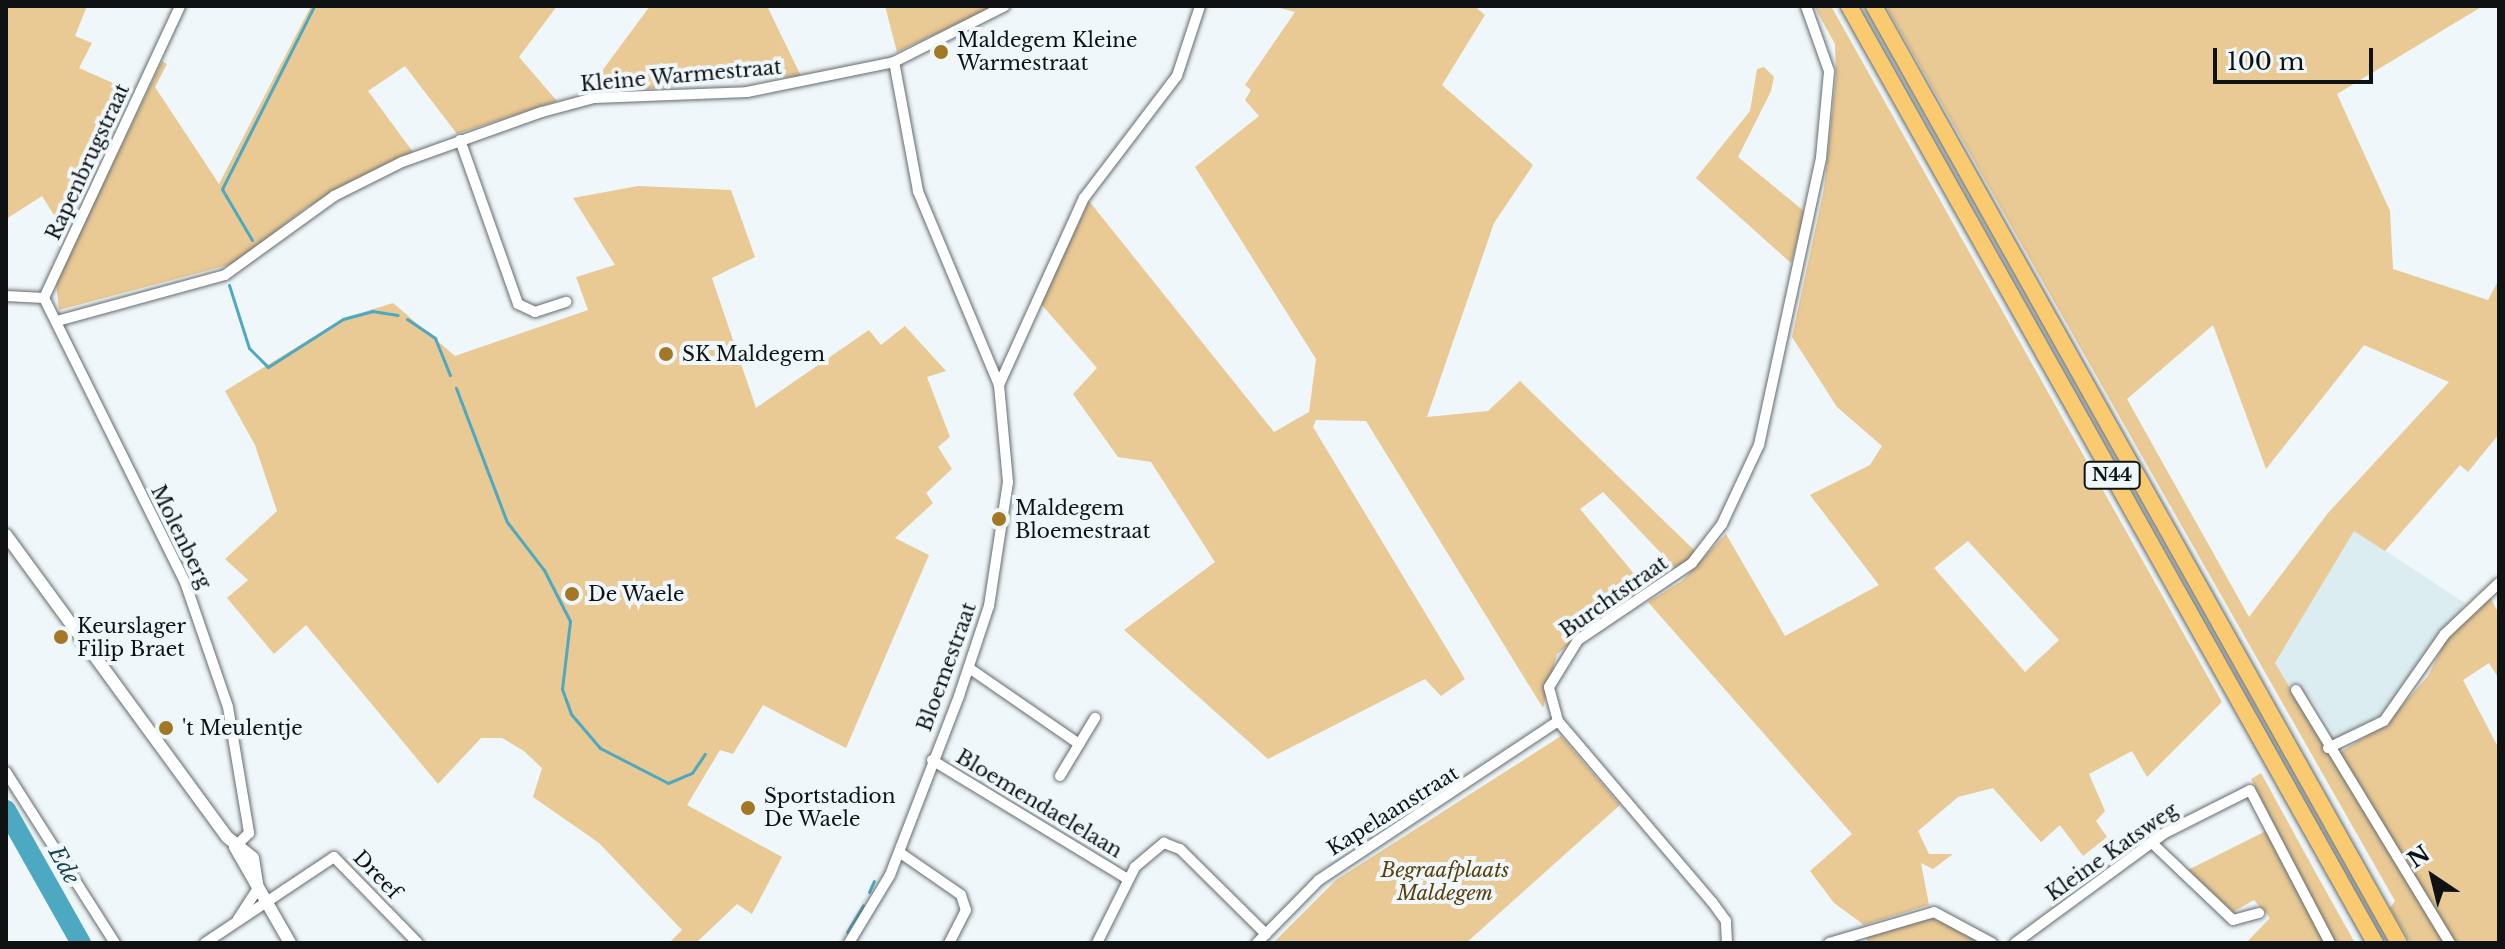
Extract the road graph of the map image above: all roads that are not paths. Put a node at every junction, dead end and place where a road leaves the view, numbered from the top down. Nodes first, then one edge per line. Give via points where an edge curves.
1 (180, 6) edge
2 (1005, 6) edge
3 (1200, 6) edge
4 (1806, 6) edge
5 (1849, 6) edge
6 (1874, 6) edge
7 (894, 62) junction
8 (460, 140) junction
9 (6, 296) edge
10 (44, 298) junction
11 (566, 302) dead end
12 (57, 321) junction
13 (999, 385) junction
14 (6, 535) edge
15 (2499, 583) edge
16 (969, 668) junction
17 (2296, 690) dead end
18 (1095, 718) dead end
19 (1558, 721) junction
20 (1079, 744) junction
21 (2328, 748) junction
22 (932, 760) junction
23 (6, 772) edge
24 (1060, 776) dead end
25 (2151, 842) junction
26 (235, 847) junction
27 (899, 852) junction
28 (1128, 879) junction
29 (258, 888) junction
30 (265, 902) junction
31 (2259, 913) dead end
32 (238, 919) junction
33 (1266, 934) junction
34 (115, 943) edge
35 (205, 943) edge
36 (290, 943) edge
37 (418, 943) edge
38 (849, 943) edge
39 (949, 943) edge
40 (1097, 943) edge
41 (1257, 943) edge
42 (1727, 943) edge
43 (1829, 943) edge
44 (1992, 943) edge
45 (2015, 943) edge
46 (2330, 943) edge
47 (2375, 943) edge
48 (2399, 943) edge
49 (2450, 943) edge

1 - 10 street, Rapenbrugstraat
2 - 7 street, Kleine Warmestraat
3 - 13 street, Bloemestraat via 1177,76 1084,198
4 - 19 street, Burchtstraat via 1829,71 1821,158 1759,445 1722,524 1692,563 1565,653 1549,687
5 - 47 highway, N44
6 - 48 highway, N44
7 - 8 street, Kleine Warmestraat via 747,92 594,98
7 - 13 street, Bloemestraat via 918,191
8 - 11 street via 522,309
8 - 12 street, Kleine Warmestraat via 334,196 225,275
9 - 10 street
10 - 12 street, Molenberg
12 - 26 street, Molenberg via 185,582 214,666 249,833
13 - 16 street, Bloemestraat via 1008,482 1004,529
14 - 26 street
15 - 21 street via 2445,634 2384,721
16 - 20 street via 1006,691 1009,703
16 - 22 street, Bloemestraat
17 - 21 street
18 - 20 street
19 - 33 street, Kapelaanstraat via 1319,880
19 - 42 street via 1712,902 1726,921
20 - 24 street
21 - 49 street
22 - 27 street, Bloemestraat
22 - 28 street, Bloemendaelelaan
23 - 34 street
25 - 31 street via 2233,920
25 - 45 street, Kleine Katsweg
25 - 46 street, Kleine Katsweg via 2242,793 2255,793
26 - 29 street via 253,858
27 - 38 street, Bloemestraat
27 - 39 street via 961,895 966,910
28 - 33 street, Bloemendaelelaan via 1147,851 1172,844
28 - 40 street, Bloemendaelelaan
29 - 30 street
29 - 32 street
30 - 32 street
30 - 36 street
30 - 37 street, Dreef via 334,857
32 - 35 street
33 - 41 street, Kapelaanstraat
43 - 44 street via 1934,912

